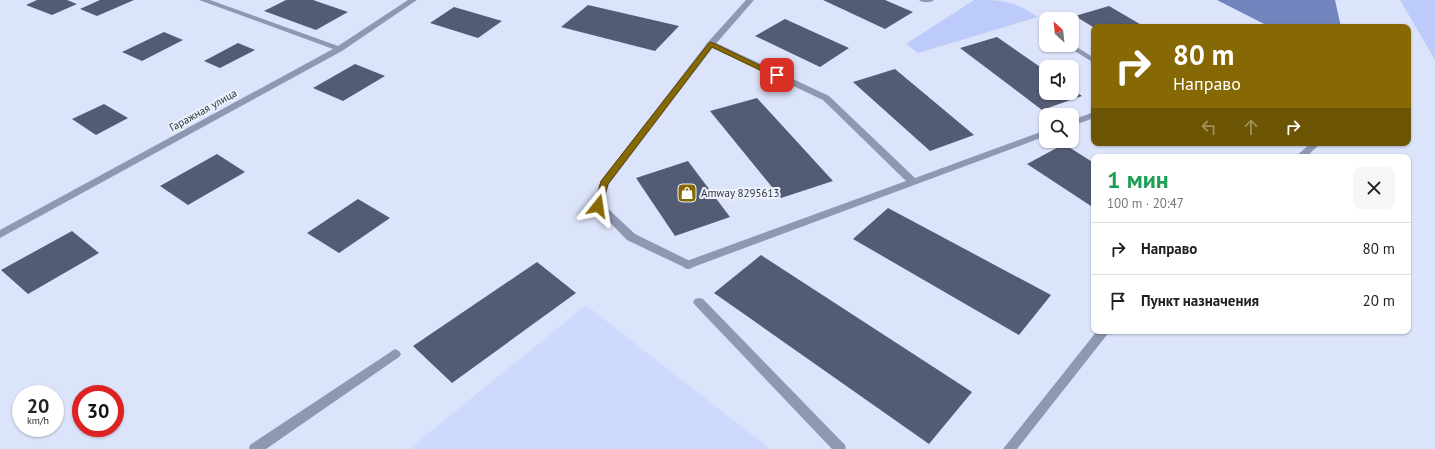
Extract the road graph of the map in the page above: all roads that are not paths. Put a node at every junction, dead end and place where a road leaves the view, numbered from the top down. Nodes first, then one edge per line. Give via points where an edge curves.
1 (203, 0) edge
2 (413, 0) edge
3 (750, 0) edge
4 (923, 0) edge
5 (930, 0) edge
6 (711, 44) junction
7 (339, 49) junction
8 (1079, 51) edge
9 (1091, 59) edge
10 (1091, 116) edge
11 (1079, 120) edge
12 (1039, 136) edge
13 (1313, 146) edge
14 (1304, 154) edge
15 (913, 182) junction
16 (0, 234) edge
17 (699, 302) dead end
18 (1102, 334) edge
19 (395, 354) dead end
20 (255, 449) edge
21 (840, 449) edge
22 (1009, 449) edge

1 - 7 street
2 - 7 street, Гаражная улица
3 - 6 street
4 - 5 street
6 - 15 street via 826,98
6 - 15 street via 604,183 598,206 631,236 688,264
7 - 16 street, Гаражная улица
8 - 9 street
10 - 11 street
12 - 15 street
13 - 14 street
17 - 21 street
18 - 22 street
19 - 20 street

